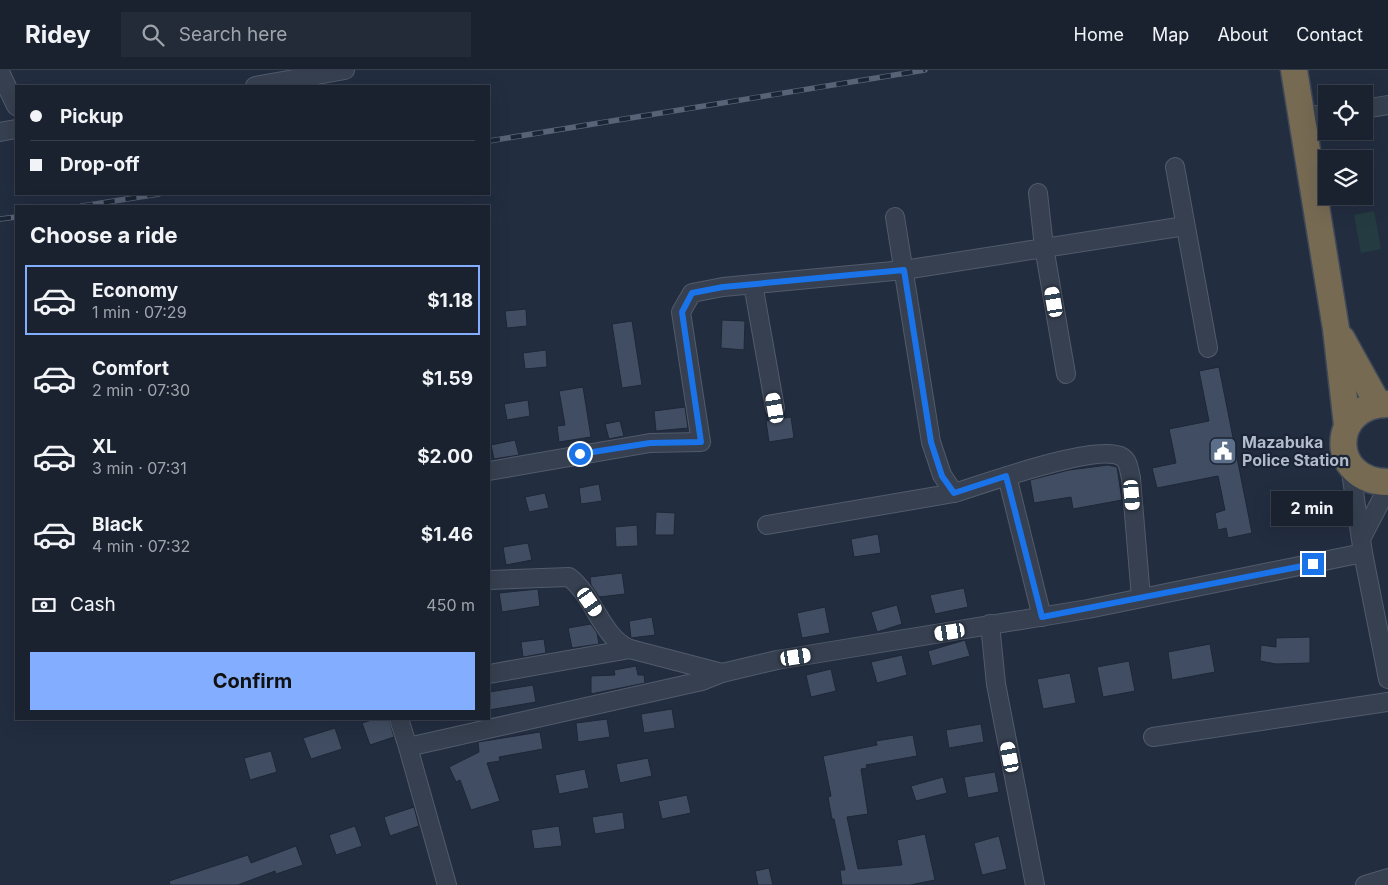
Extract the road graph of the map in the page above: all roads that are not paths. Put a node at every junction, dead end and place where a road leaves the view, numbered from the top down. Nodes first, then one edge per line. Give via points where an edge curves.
1 (345, 70) edge
2 (1294, 70) edge
3 (0, 72) edge
4 (261, 85) edge
5 (15, 104) edge
6 (1388, 105) edge
7 (1373, 107) edge
8 (1314, 115) edge
9 (15, 130) edge
10 (0, 132) edge
11 (1175, 167) dead end
12 (1038, 193) dead end
13 (895, 217) dead end
14 (1185, 226) junction
15 (1044, 247) junction
16 (904, 270) junction
17 (753, 284) junction
18 (1336, 330) junction
19 (1208, 348) dead end
20 (1066, 374) dead end
21 (1383, 404) edge
22 (775, 408) dead end
23 (1347, 425) junction
24 (1350, 465) junction
25 (490, 471) edge
26 (1006, 476) junction
27 (1388, 482) edge
28 (1388, 486) edge
29 (954, 493) junction
30 (766, 525) dead end
31 (1362, 545) junction
32 (490, 580) edge
33 (1141, 598) junction
34 (1042, 617) junction
35 (990, 624) junction
36 (630, 649) junction
37 (722, 673) junction
38 (490, 674) edge
39 (1388, 679) edge
40 (1388, 702) edge
41 (399, 720) edge
42 (1153, 737) dead end
43 (408, 747) junction
44 (1388, 878) edge
45 (447, 885) edge
46 (1035, 885) edge
47 (1365, 885) edge

1 - 4 street
2 - 8 highway
3 - 5 street
6 - 7 street
8 - 18 highway
9 - 10 street
11 - 14 street
12 - 15 street
13 - 16 street
14 - 15 street
14 - 19 street
15 - 16 street
15 - 20 street
16 - 17 street
16 - 29 street via 931,442 942,476
17 - 22 street
17 - 25 street via 692,293 682,312 701,442 650,443
18 - 21 highway
18 - 23 highway
21 - 23 highway via 1360,411
23 - 24 highway via 1343,445
24 - 27 highway via 1361,476 1375,482
24 - 31 street
26 - 29 street
26 - 33 street via 1082,455 1112,454 1128,462
26 - 34 street
28 - 31 street
29 - 30 street
31 - 33 street
31 - 39 street
32 - 36 street via 569,576 614,640
33 - 34 street
34 - 35 street
35 - 37 street via 777,660
35 - 46 street via 996,684
36 - 37 street
36 - 38 street
37 - 43 street via 702,681
40 - 42 street
41 - 43 street
43 - 45 street
44 - 47 street

